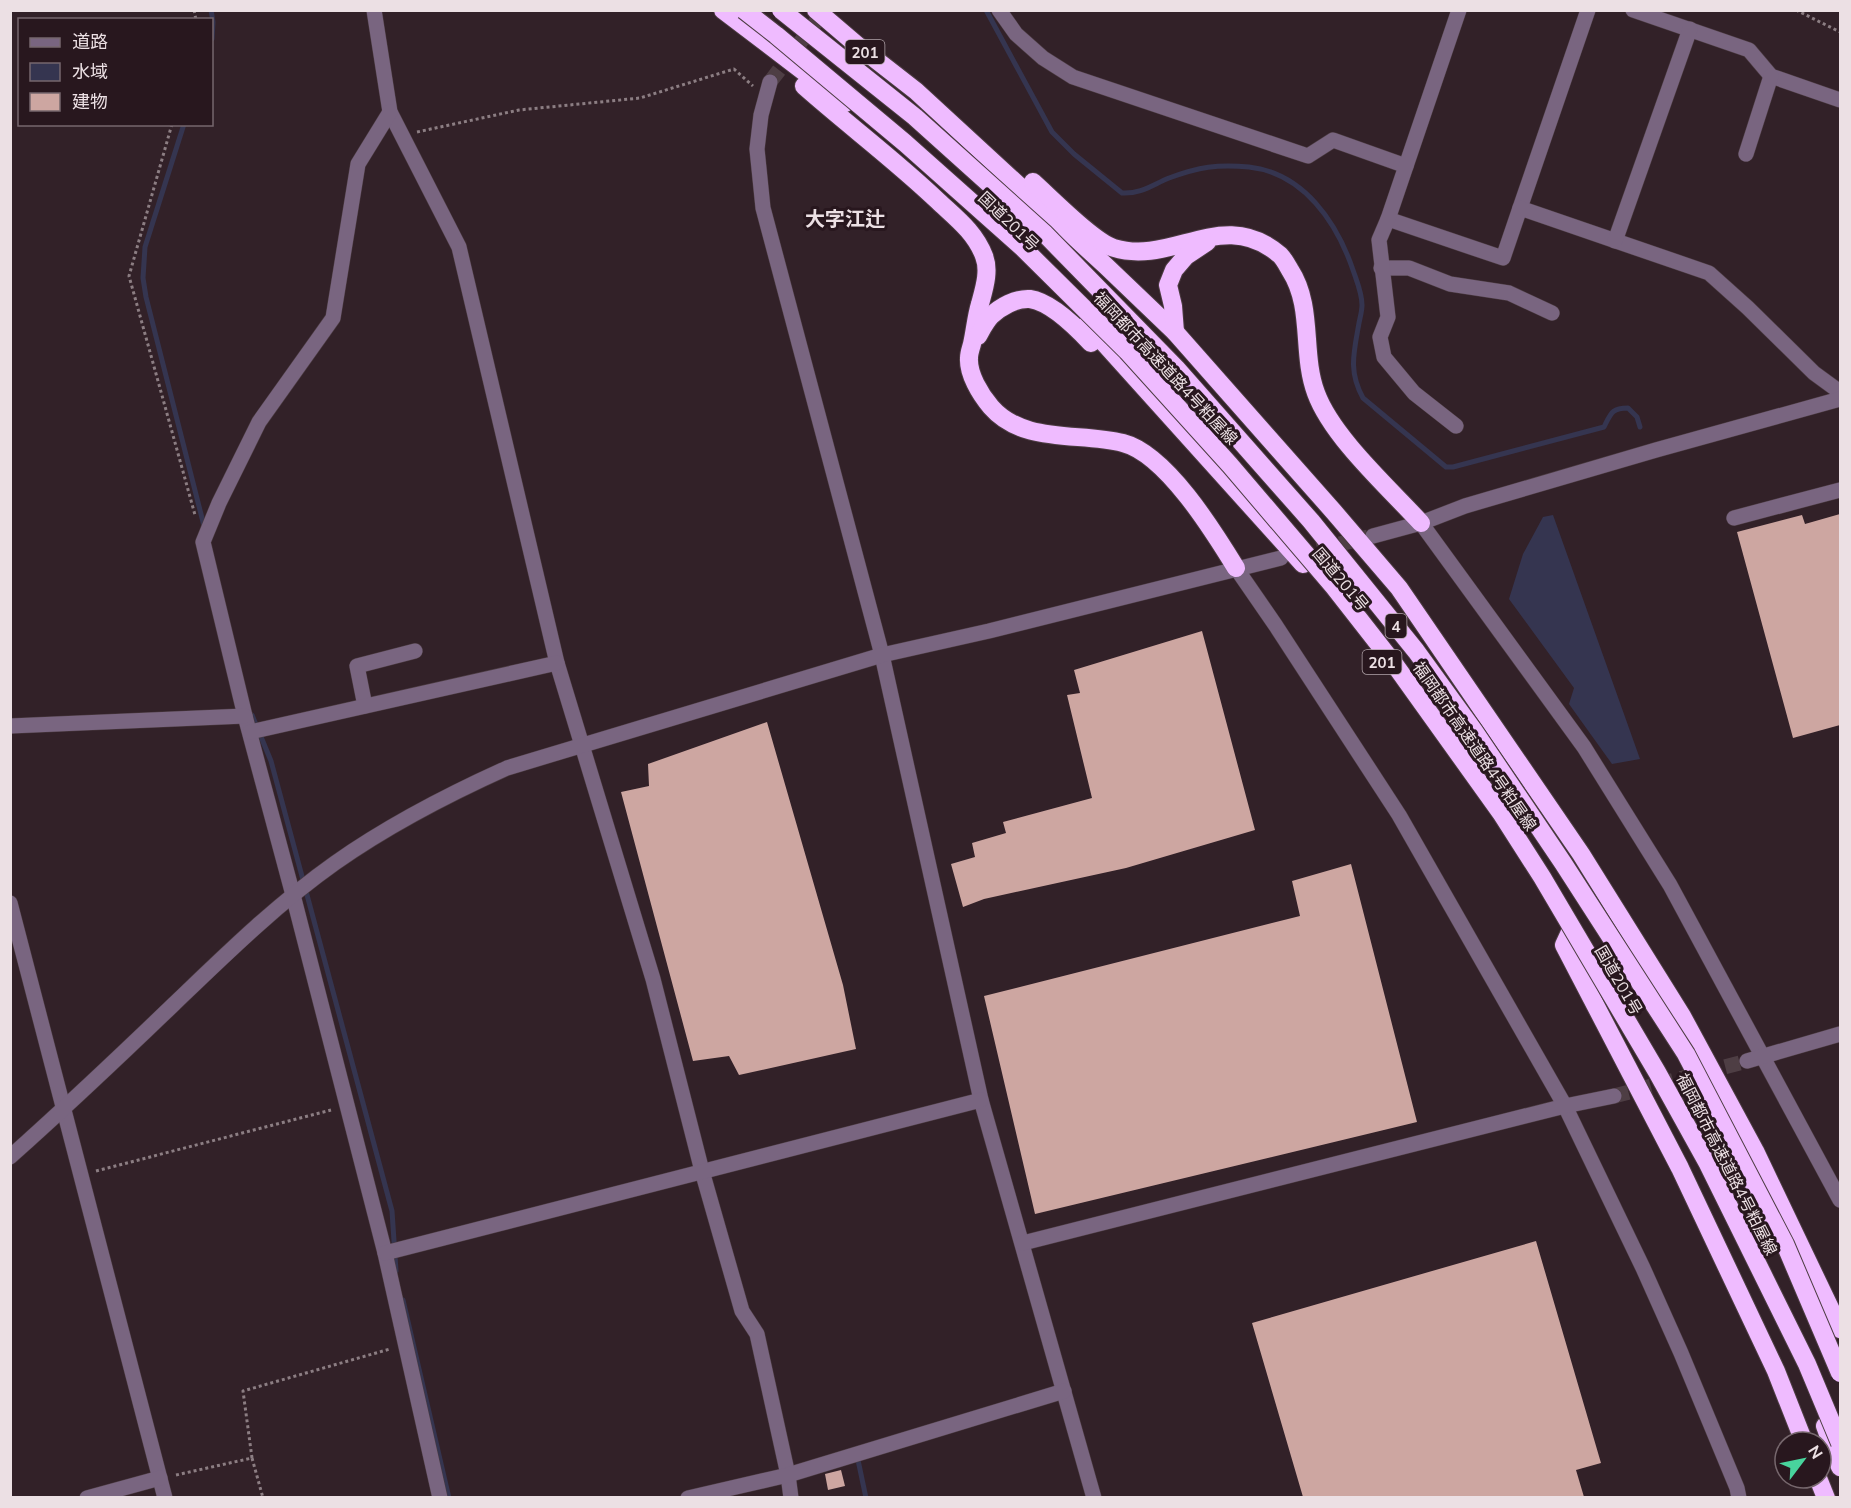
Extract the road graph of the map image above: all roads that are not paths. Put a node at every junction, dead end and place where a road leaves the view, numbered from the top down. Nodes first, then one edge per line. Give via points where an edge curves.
1 (374, 10) edge
2 (722, 10) edge
3 (744, 10) edge
4 (781, 10) edge
5 (816, 10) edge
6 (999, 10) edge
7 (1459, 10) edge
8 (1588, 10) edge
9 (1633, 10) edge
10 (1690, 29) junction
11 (1771, 76) junction
12 (770, 82) tunnel mouth
13 (916, 91) junction
14 (1840, 100) edge
15 (390, 112) junction
16 (1746, 154) dead end
17 (1406, 166) junction
18 (1520, 208) junction
19 (1388, 219) junction
20 (1219, 234) junction
21 (1615, 241) junction
22 (1381, 268) junction
23 (1552, 313) dead end
24 (1175, 332) junction
25 (972, 345) junction
26 (1840, 392) edge
27 (1840, 399) edge
28 (1456, 426) dead end
29 (1840, 490) edge
30 (1734, 518) dead end
31 (1421, 523) junction
32 (1277, 535) junction
33 (1373, 536) tunnel mouth
34 (1281, 558) tunnel mouth
35 (1236, 568) junction
36 (416, 651) dead end
37 (882, 655) junction
38 (557, 663) junction
39 (365, 706) junction
40 (245, 716) junction
41 (10, 726) edge
42 (250, 732) junction
43 (581, 744) junction
44 (293, 895) junction
45 (10, 903) edge
46 (1570, 932) junction
47 (1840, 1034) edge
48 (1763, 1056) junction
49 (1747, 1061) tunnel mouth
50 (1614, 1096) tunnel mouth
51 (981, 1100) junction
52 (1565, 1106) junction
53 (64, 1110) junction
54 (1755, 1151) junction
55 (10, 1157) edge
56 (702, 1171) junction
57 (1840, 1200) edge
58 (1023, 1243) junction
59 (385, 1253) junction
60 (1840, 1306) edge
61 (1840, 1329) edge
62 (1840, 1373) edge
63 (1064, 1391) junction
64 (1799, 1430) edge
65 (1840, 1443) edge
66 (1840, 1467) edge
67 (788, 1475) junction
68 (160, 1478) junction
69 (87, 1497) edge
70 (165, 1497) edge
71 (440, 1497) edge
72 (688, 1497) edge
73 (791, 1497) edge
74 (1094, 1497) edge
75 (1739, 1497) edge

1 - 15 street
2 - 25 highway via 973,233 985,258 987,283
2 - 32 highway, 国道201号 / 201 via 901,145 1003,241 1103,340
3 - 65 highway, 福岡都市高速道路4号粕屋線, bridge via 1023,248 1127,351 1230,465 1395,665 1501,813 1657,1072 1708,1164 1807,1364
4 - 62 highway, 福岡都市高速道路4号粕屋線 / 4, bridge via 915,117 1045,234 1183,376 1311,521 1416,651 1556,853 1686,1054 1785,1244
5 - 13 highway, 国道201号 / 201
6 - 17 street via 1016,34 1073,77 1308,156 1333,140
7 - 17 street
8 - 18 street
9 - 10 street
10 - 11 street via 1749,50
10 - 21 street
11 - 14 street
11 - 16 street
12 - 37 street via 757,149 763,208
13 - 20 highway via 988,142 1094,237 1113,248 1154,252
13 - 24 highway, 国道201号 / 201
15 - 38 street via 459,247
15 - 40 street via 358,164 333,318 259,422 203,542
17 - 19 street
18 - 19 street via 1503,258
18 - 21 street
19 - 22 street via 1379,240
20 - 24 highway via 1186,256 1174,270 1168,285
20 - 31 highway via 1261,241 1281,256 1293,273 1302,294 1309,366 1316,394 1344,440
21 - 26 street via 1708,273 1814,373
22 - 23 street via 1409,268 1450,284 1509,293
22 - 28 street via 1388,317 1380,337 1384,357 1414,393
24 - 54 highway, 国道201号 / 201 via 1399,588 1581,854 1682,1016
25 - 32 highway via 990,317 1014,302 1029,299 1060,314
25 - 35 highway via 969,358 973,376 980,392 1002,418 1019,428 1124,443 1157,462 1217,536
27 - 31 street via 1465,506
29 - 30 street
31 - 33 street
31 - 48 street via 1584,747 1670,885
32 - 46 highway, 国道201号 / 201 via 1340,605 1453,758
34 - 35 street
35 - 37 street
35 - 52 street via 1399,815
36 - 39 street via 357,666
37 - 43 street
37 - 51 street
38 - 39 street
38 - 43 street
39 - 42 street
40 - 41 street
40 - 42 street
42 - 44 street
43 - 44 street via 507,768 453,793 335,862
43 - 56 street via 654,979
44 - 53 street
44 - 59 street
45 - 53 street
46 - 64 highway via 1564,945 1680,1168 1776,1371
46 - 66 highway, 国道201号 / 201 via 1698,1160 1816,1401
47 - 48 street
48 - 49 street
48 - 57 street
50 - 52 street
51 - 56 street
51 - 58 street
52 - 58 street
52 - 75 street via 1676,1342
53 - 55 street
53 - 68 street
54 - 60 highway
54 - 61 highway, 国道201号 / 201
56 - 59 street
56 - 67 street via 742,1311 757,1334
58 - 63 street
59 - 71 street
63 - 67 street
63 - 74 street
67 - 72 street
67 - 73 street
68 - 69 street
68 - 70 street

